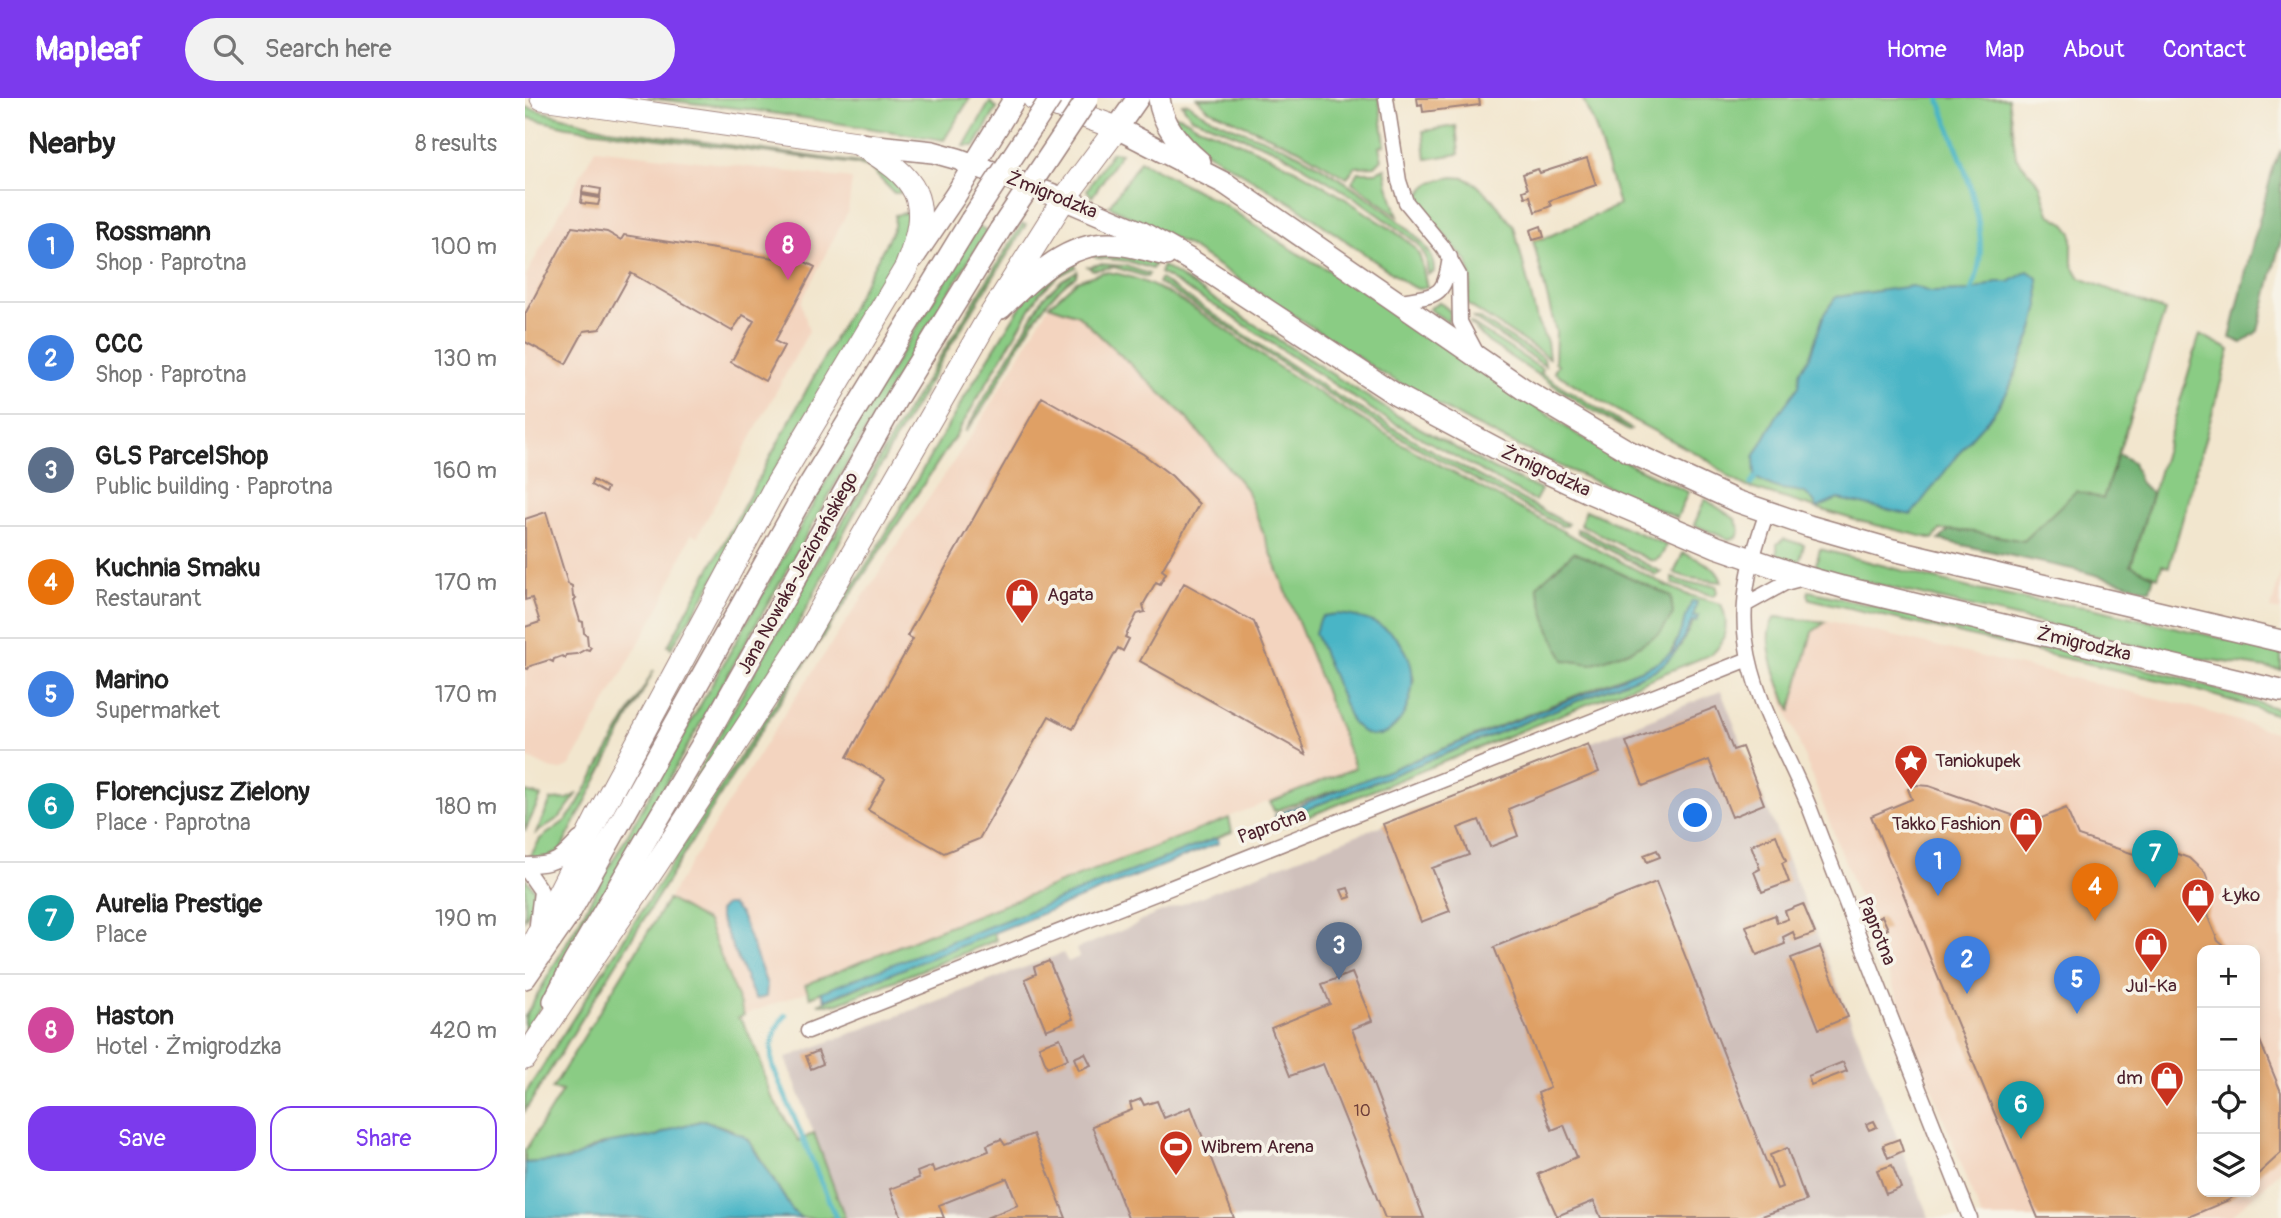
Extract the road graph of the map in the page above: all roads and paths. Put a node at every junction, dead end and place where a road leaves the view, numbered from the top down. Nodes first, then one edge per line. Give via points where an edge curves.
1 (1015, 98) edge
2 (1034, 98) edge
3 (1051, 98) edge
4 (1088, 98) edge
5 (1138, 98) edge
6 (1159, 98) edge
7 (1386, 98) edge
8 (550, 99) edge
9 (1117, 128) junction
10 (857, 144) junction
11 (974, 165) junction
12 (1226, 184) junction
13 (1064, 199) junction
14 (1450, 257) junction
15 (1192, 261) junction
16 (906, 268) junction
17 (1399, 301) junction
18 (986, 322) junction
19 (1479, 358) junction
20 (1767, 513) junction
21 (1751, 559) junction
22 (1806, 577) junction
23 (1745, 605) junction
24 (2281, 641) edge
25 (1749, 659) junction
26 (2281, 691) edge
27 (598, 816) junction
28 (525, 867) edge
29 (536, 939) junction
30 (525, 960) edge
31 (525, 978) edge
32 (808, 1031) dead end
33 (525, 1058) edge
34 (1970, 1218) edge

1 - 11 main road
2 - 9 main road
3 - 31 main road, Jana Nowaka-Jeziorańskiego, bridge via 802,497 566,919
4 - 33 main road, Jana Nowaka-Jeziorańskiego, bridge via 891,408 574,962
5 - 9 main road
6 - 12 main road via 1164,119 1183,147
7 - 14 street via 1406,202
8 - 10 main road, Żmigrodzka
9 - 12 main road
9 - 13 main road
10 - 11 main road, Żmigrodzka via 933,152
10 - 16 main road, Żmigrodzka via 891,163 916,192 919,227
11 - 13 main road, Żmigrodzka
11 - 16 main road
12 - 17 main road
13 - 15 main road, Żmigrodzka via 1141,232
13 - 18 main road
14 - 17 street via 1440,291
14 - 19 street via 1459,275 1461,322
15 - 18 main road via 1123,244 1090,246 1039,272
15 - 21 main road, Żmigrodzka via 1398,396 1505,453
16 - 27 main road, Żmigrodzka via 773,491
17 - 19 main road
18 - 33 main road via 799,647
19 - 20 main road via 1628,451
20 - 21 street, Paprotna
20 - 24 main road via 1893,550
21 - 22 main road, Żmigrodzka
21 - 23 street, Paprotna
22 - 23 street
22 - 26 main road, Żmigrodzka
23 - 25 street, Paprotna
25 - 32 street, Paprotna
25 - 34 street, Paprotna via 1763,704 1809,808
27 - 28 street via 556,862
27 - 29 main road, Żmigrodzka
28 - 29 street via 541,891
29 - 30 main road, Żmigrodzka

